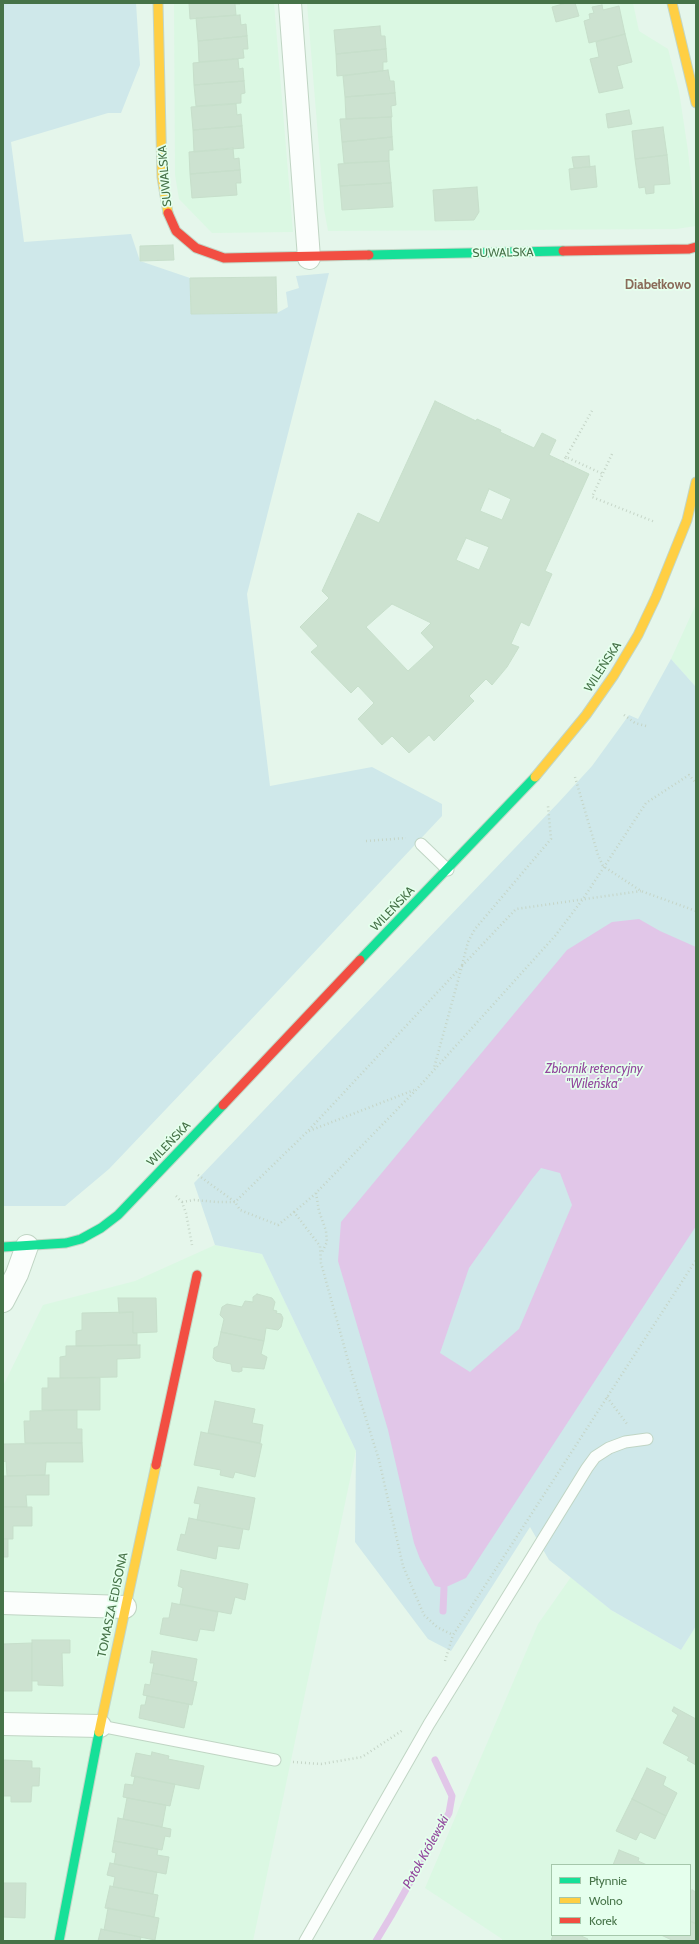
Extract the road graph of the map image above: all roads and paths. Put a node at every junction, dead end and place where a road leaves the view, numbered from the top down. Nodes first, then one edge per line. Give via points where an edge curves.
1 (158, 3) edge
2 (290, 3) edge
3 (672, 3) edge
4 (696, 103) edge
5 (696, 247) edge
6 (309, 258) junction
7 (593, 409) dead end
8 (612, 454) dead end
9 (566, 457) junction
10 (563, 462) dead end
11 (603, 474) junction
12 (696, 482) edge
13 (655, 522) dead end
14 (691, 522) edge
15 (624, 715) dead end
16 (646, 726) dead end
17 (574, 778) dead end
18 (696, 783) edge
19 (548, 806) dead end
20 (366, 841) dead end
21 (421, 844) joint
22 (603, 866) junction
23 (448, 870) junction
24 (641, 890) junction
25 (583, 899) junction
26 (696, 911) edge
27 (462, 966) junction
28 (434, 1068) junction
29 (416, 1090) junction
30 (307, 1132) junction
31 (198, 1175) dead end
32 (316, 1193) junction
33 (176, 1196) dead end
34 (182, 1202) junction
35 (235, 1202) junction
36 (294, 1212) junction
37 (27, 1246) junction
38 (192, 1246) dead end
39 (3, 1247) edge
40 (321, 1254) junction
41 (696, 1260) edge
42 (197, 1275) dead end
43 (3, 1302) edge
44 (607, 1397) junction
45 (645, 1440) joint
46 (3, 1603) edge
47 (125, 1607) junction
48 (453, 1635) junction
49 (444, 1662) dead end
50 (3, 1724) edge
51 (429, 1724) junction
52 (100, 1726) junction
53 (275, 1760) joint
54 (59, 1941) edge
55 (305, 1941) edge

1 - 6 street, SUWALSKA via 162,176 166,209 176,231 196,248 224,258
2 - 6 street
3 - 4 street via 684,31
5 - 6 street, SUWALSKA
7 - 9 path
8 - 11 path
9 - 10 path
9 - 11 path
11 - 13 path via 592,497
12 - 14 street, WILEŃSKA
14 - 23 street, WILEŃSKA via 646,619 614,675 567,741
15 - 16 path via 635,723
17 - 22 path
18 - 22 path via 689,775 646,803
19 - 27 path via 551,839 474,929
20 - 21 path via 398,837 412,838
21 - 23 lane
22 - 24 path
22 - 25 path
23 - 37 street, WILEŃSKA via 118,1215 82,1239 66,1244
24 - 25 path
24 - 26 path
25 - 27 path via 516,910
25 - 28 path via 555,936
27 - 28 path
27 - 30 path
28 - 29 path
29 - 30 path
29 - 32 path
30 - 35 path
31 - 35 path
32 - 36 path
32 - 40 path via 327,1242
33 - 34 path
34 - 35 path
34 - 38 path
35 - 36 path via 240,1210 278,1225
36 - 40 path via 320,1246
37 - 39 street, WILEŃSKA
37 - 43 street
40 - 48 path via 321,1263 351,1371 379,1460 403,1566 424,1615 437,1627
41 - 44 path
42 - 47 street, TOMASZA EDISONA
44 - 45 path via 628,1426
44 - 48 path
45 - 51 lane via 625,1442 595,1457
46 - 47 street
47 - 52 street, TOMASZA EDISONA
48 - 49 path
50 - 52 street
51 - 53 path via 419,1721 362,1757 321,1764
51 - 55 lane
52 - 53 lane
52 - 54 street, TOMASZA EDISONA

